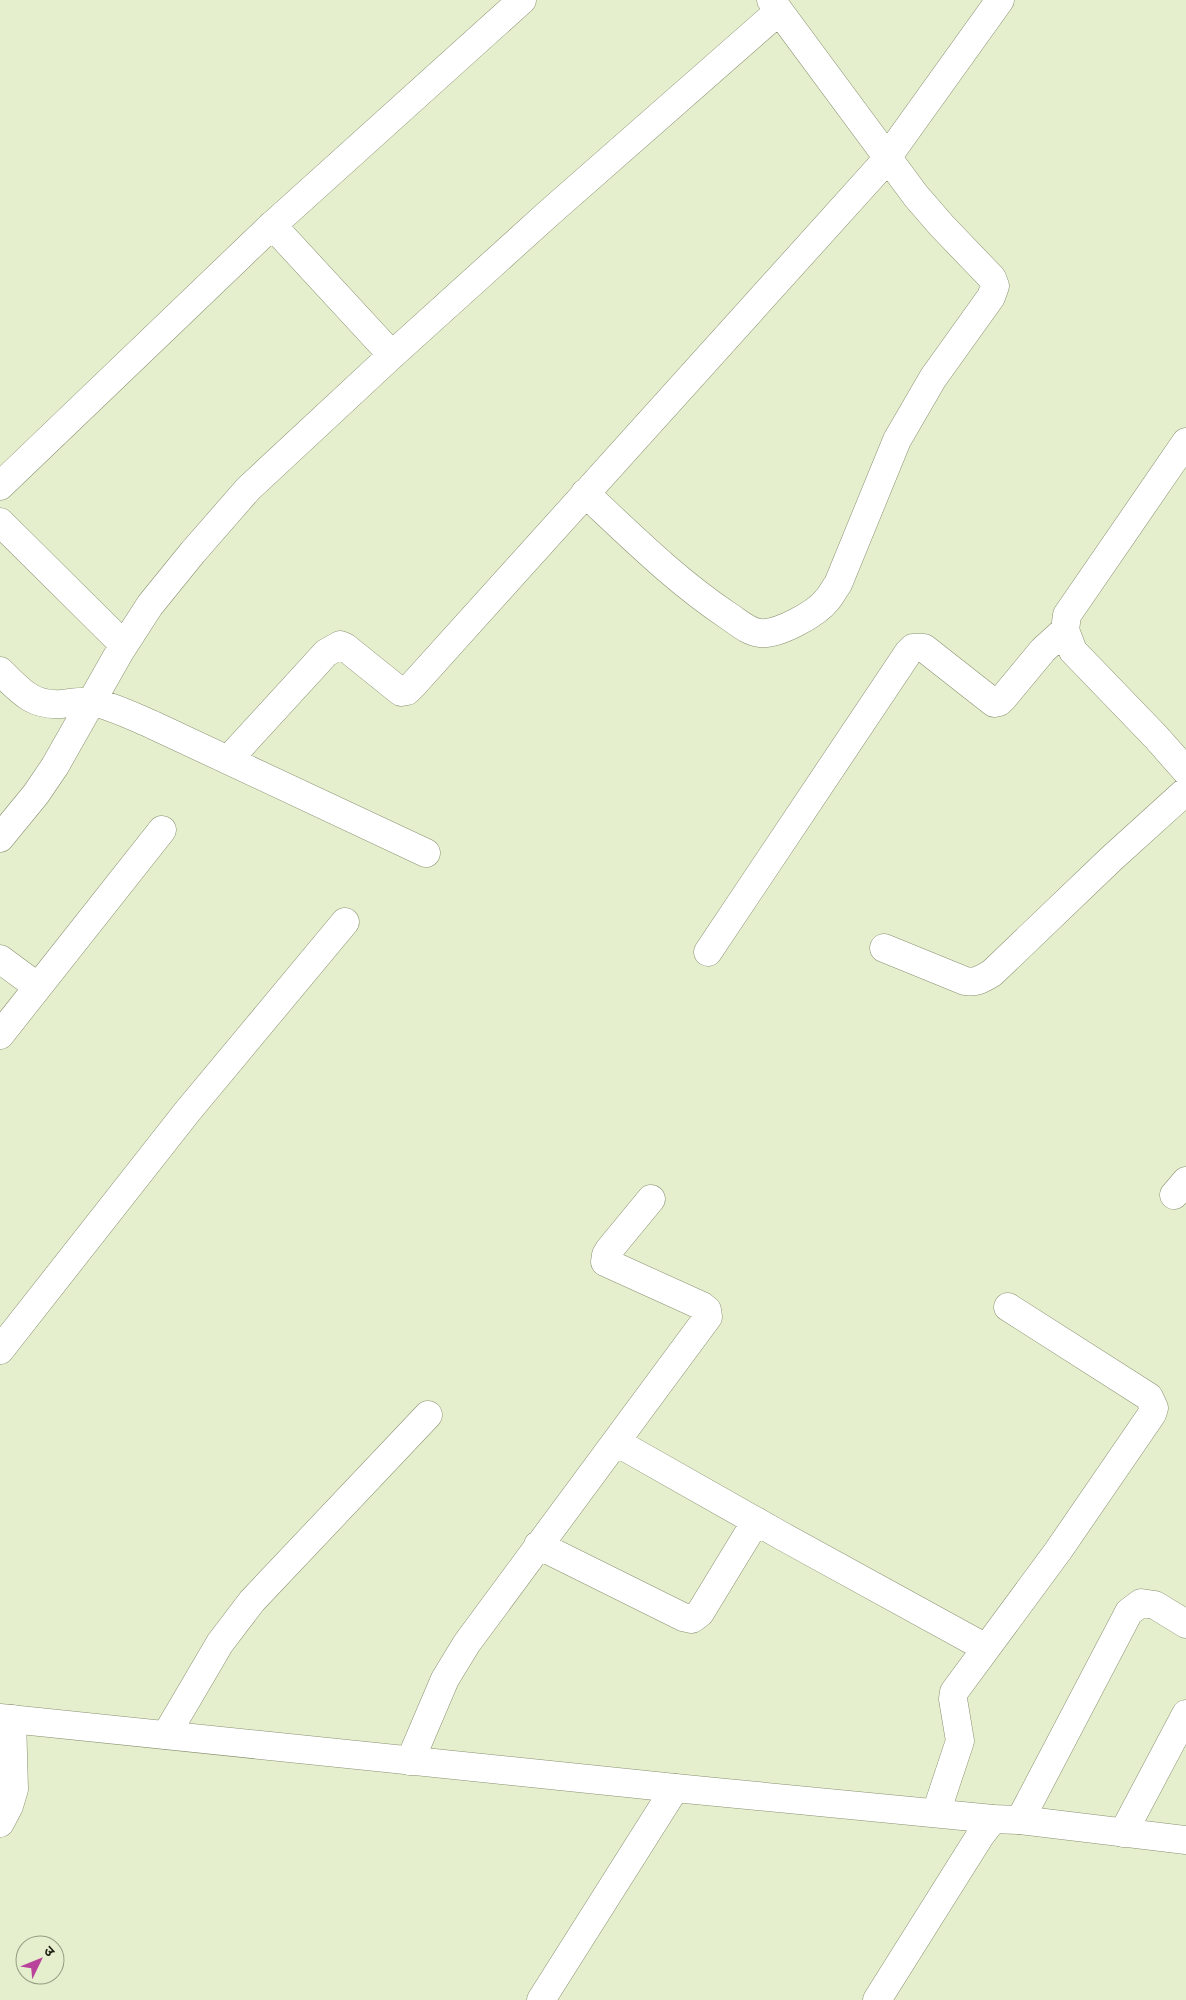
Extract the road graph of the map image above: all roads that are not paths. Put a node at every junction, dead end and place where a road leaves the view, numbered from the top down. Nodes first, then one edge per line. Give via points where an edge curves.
1 (522, 0) edge
2 (1000, 0) edge
3 (775, 6) edge
4 (887, 157) junction
5 (272, 226) junction
6 (392, 355) junction
7 (1186, 442) edge
8 (0, 486) edge
9 (585, 493) junction
10 (0, 522) edge
11 (1064, 630) junction
12 (124, 645) junction
13 (0, 671) edge
14 (87, 709) junction
15 (228, 760) junction
16 (1186, 770) edge
17 (1186, 791) edge
18 (162, 830) dead end
19 (0, 838) edge
20 (426, 853) dead end
21 (345, 922) dead end
22 (884, 948) dead end
23 (708, 952) dead end
24 (0, 959) edge
25 (38, 987) junction
26 (0, 1035) edge
27 (651, 1199) dead end
28 (1008, 1307) dead end
29 (0, 1350) edge
30 (428, 1415) dead end
31 (616, 1442) junction
32 (756, 1521) junction
33 (538, 1546) junction
34 (1186, 1624) edge
35 (986, 1648) junction
36 (1186, 1714) edge
37 (166, 1736) junction
38 (9, 1752) edge
39 (410, 1761) junction
40 (669, 1797) junction
41 (936, 1813) junction
42 (1020, 1820) junction
43 (0, 1823) edge
44 (1123, 1833) junction
45 (980, 1837) junction
46 (1186, 1840) edge
47 (541, 2000) edge
48 (877, 2000) edge

1 - 5 street
2 - 4 street
3 - 4 street
3 - 6 street
4 - 9 street
4 - 9 street via 942,226 992,278 995,286 991,297 934,378 897,440 838,584 827,601 778,631 759,633 749,629 682,583
5 - 6 street
5 - 8 street
6 - 12 street via 248,489 150,605
7 - 11 street via 1067,615
9 - 15 street via 407,691 395,688 340,646 326,653
10 - 12 street
11 - 16 street via 1073,651
11 - 23 street via 1042,650 1004,697 994,703 924,648 919,646 908,653
12 - 14 street
13 - 14 street via 26,696 38,702
14 - 15 street via 124,712
14 - 19 street via 36,794
15 - 20 street
17 - 22 street via 982,979 974,982 965,980
18 - 25 street
21 - 29 street via 186,1112
24 - 25 street
25 - 26 street
27 - 31 street via 609,1250 605,1262 696,1303 707,1310 708,1317
28 - 35 street via 1149,1397 1154,1408 1058,1551
30 - 37 street via 252,1601 220,1643
31 - 32 street
31 - 33 street
32 - 33 street via 700,1613 692,1619
32 - 35 street
33 - 39 street via 467,1643 445,1679
34 - 42 street via 1155,1605 1142,1603 1130,1612
35 - 41 street via 954,1692 960,1741
36 - 44 street
37 - 38 street
37 - 39 street
38 - 43 street via 9,1806
39 - 40 street
40 - 41 street
40 - 47 street
41 - 45 street
42 - 44 street
42 - 45 street
44 - 46 street
45 - 48 street

